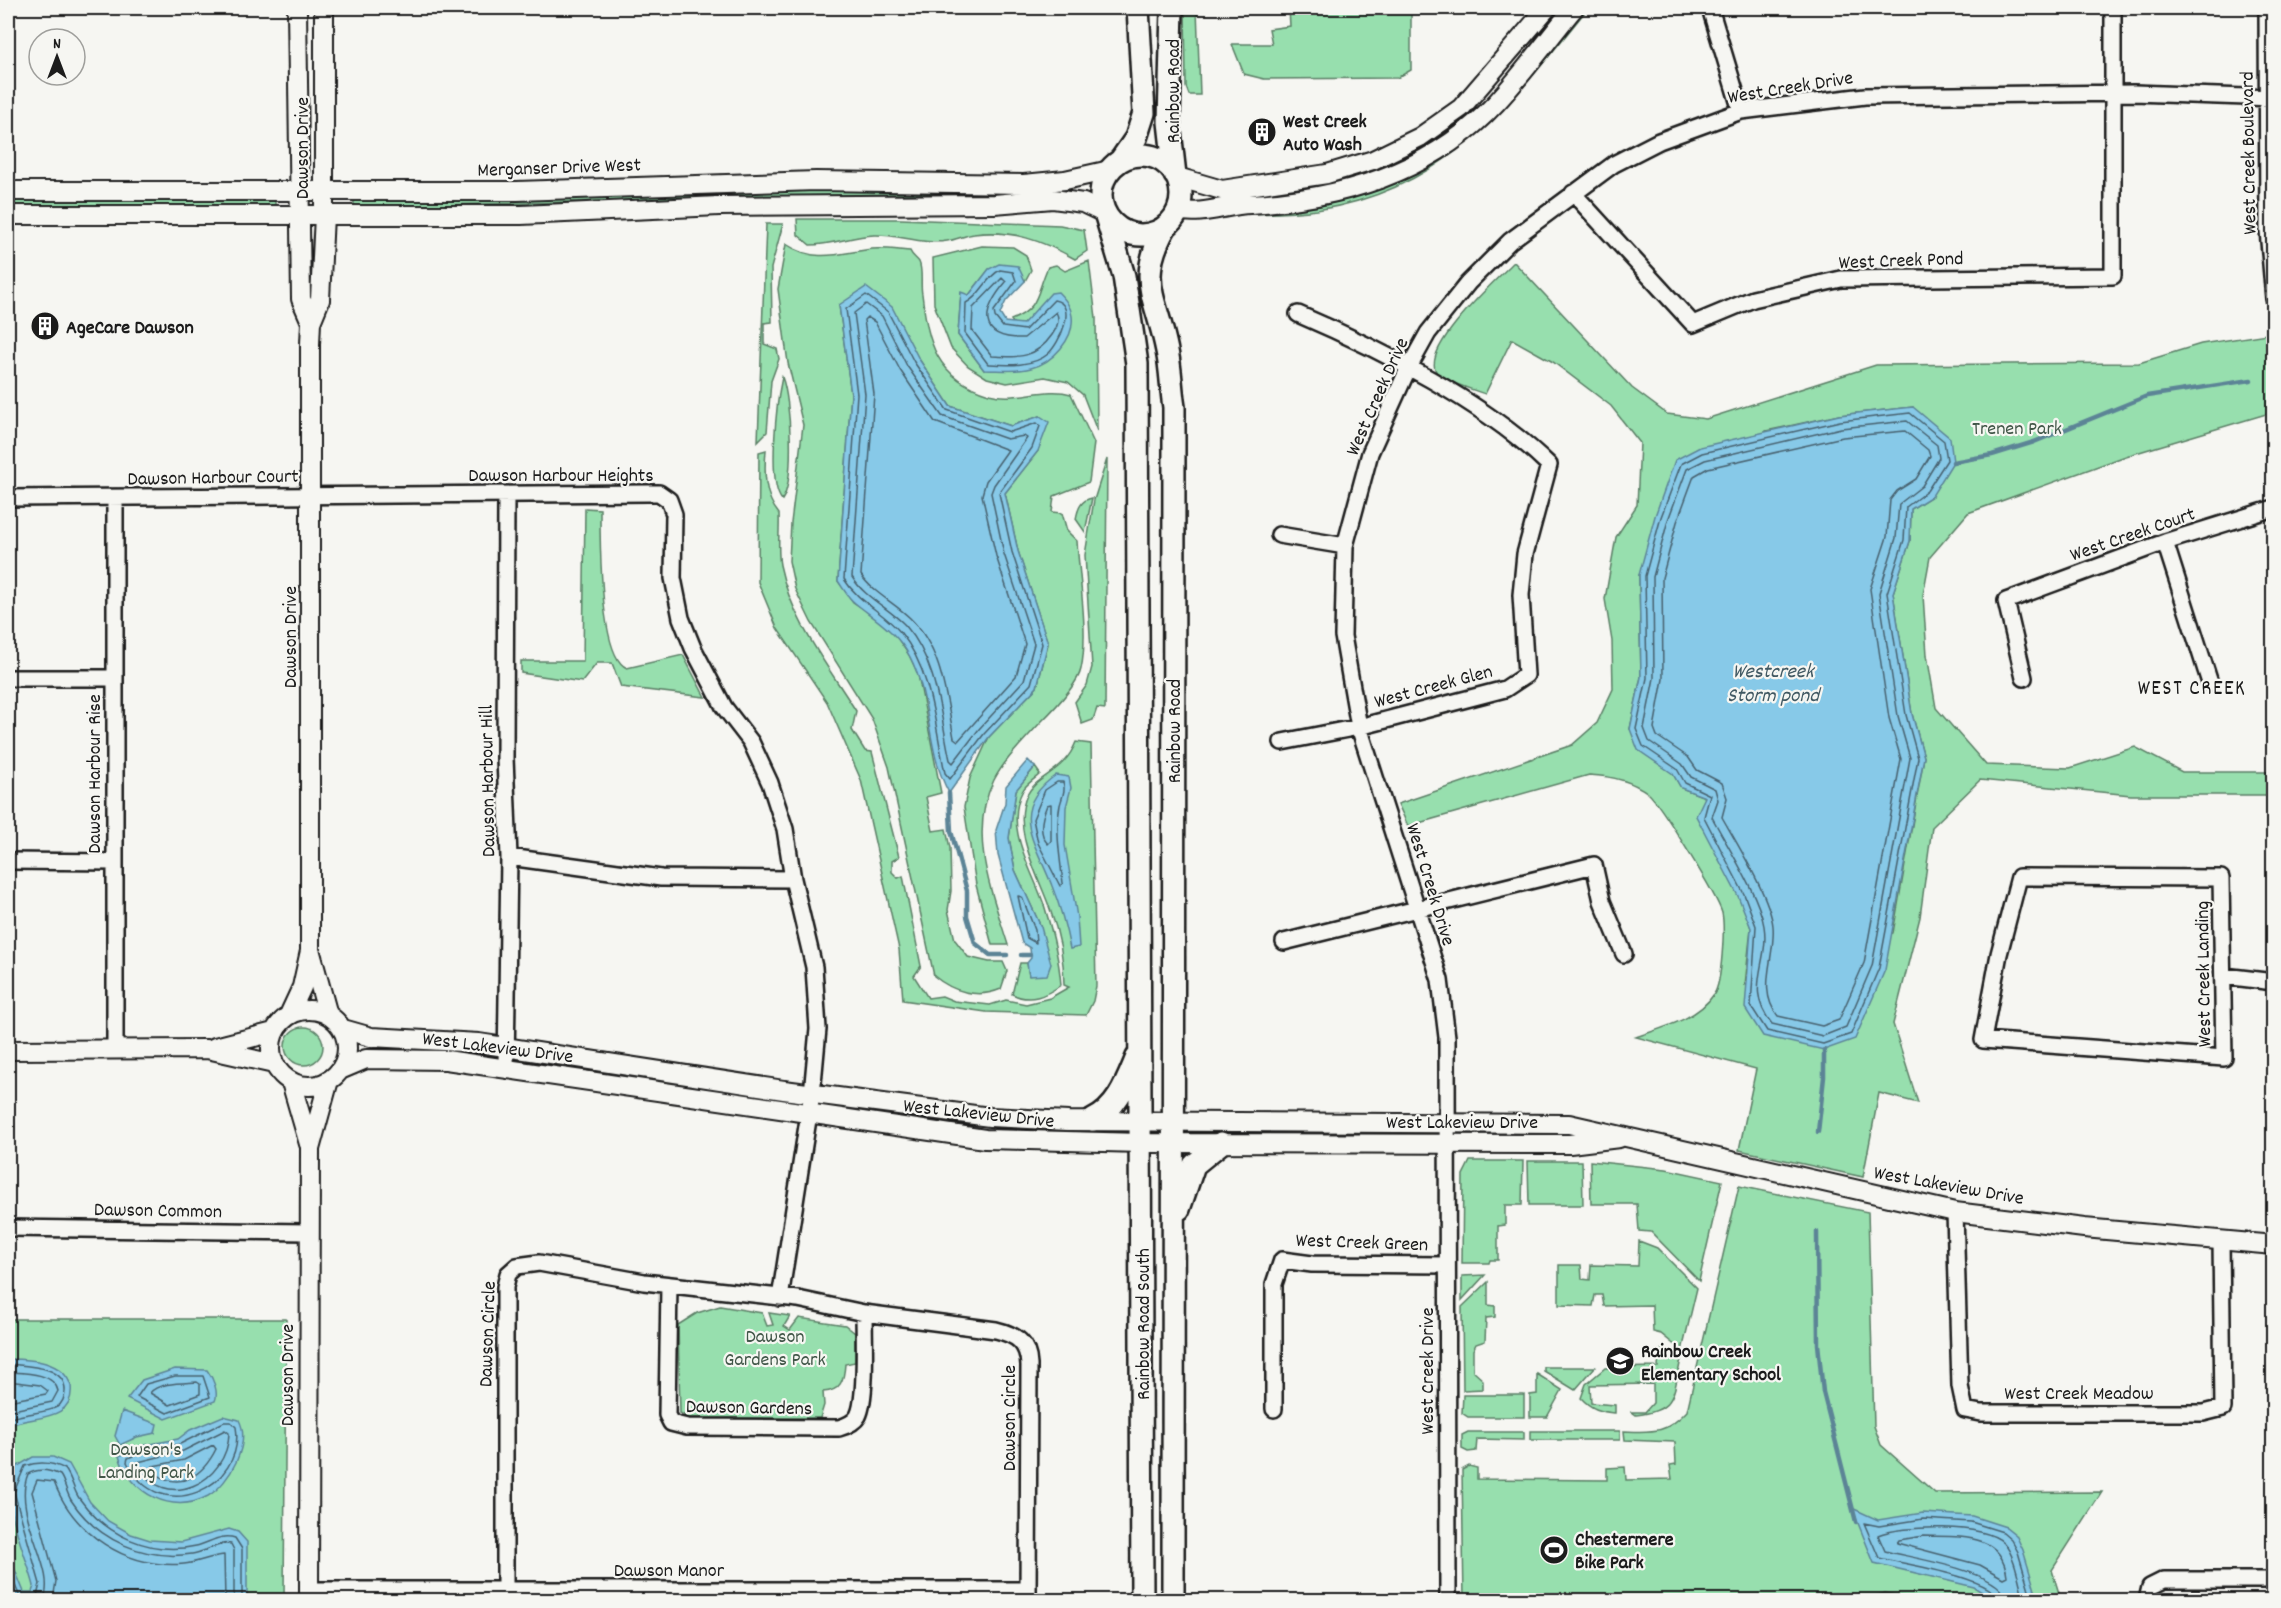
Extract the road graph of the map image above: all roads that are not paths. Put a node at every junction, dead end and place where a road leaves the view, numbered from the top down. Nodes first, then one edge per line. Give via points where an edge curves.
1 (297, 8) edge
2 (324, 8) edge
3 (1138, 8) edge
4 (1172, 8) edge
5 (1546, 8) edge
6 (1574, 8) edge
7 (1710, 8) edge
8 (2113, 8) edge
9 (2267, 8) edge
10 (297, 57) junction
11 (324, 57) junction
12 (2114, 93) junction
13 (2270, 98) edge
14 (1741, 111) junction
15 (1438, 126) junction
16 (1451, 142) junction
17 (1115, 165) junction
18 (1176, 176) junction
19 (8, 191) edge
20 (324, 192) junction
21 (298, 193) junction
22 (1573, 193) junction
23 (298, 214) junction
24 (1105, 214) junction
25 (8, 215) edge
26 (324, 215) junction
27 (1172, 218) junction
28 (2271, 223) edge
29 (2274, 299) edge
30 (1298, 314) dead end
31 (311, 322) junction
32 (1408, 369) junction
33 (506, 495) junction
34 (311, 496) junction
35 (8, 498) edge
36 (115, 498) junction
37 (2274, 508) edge
38 (1279, 535) dead end
39 (2165, 542) junction
40 (1345, 546) junction
41 (8, 678) edge
42 (114, 678) junction
43 (2024, 678) dead end
44 (2210, 682) dead end
45 (1359, 727) junction
46 (1282, 742) dead end
47 (509, 857) junction
48 (8, 861) edge
49 (114, 862) junction
50 (793, 879) junction
51 (1417, 908) junction
52 (1284, 942) dead end
53 (310, 951) junction
54 (1624, 954) dead end
55 (2274, 971) edge
56 (2224, 976) junction
57 (2274, 982) edge
58 (289, 1015) junction
59 (328, 1015) junction
60 (342, 1029) junction
61 (274, 1032) junction
62 (508, 1048) junction
63 (1140, 1048) junction
64 (207, 1049) junction
65 (8, 1050) edge
66 (115, 1050) junction
67 (274, 1064) junction
68 (506, 1067) junction
69 (334, 1075) junction
70 (291, 1082) junction
71 (812, 1094) junction
72 (810, 1112) junction
73 (1093, 1120) junction
74 (1141, 1120) junction
75 (1171, 1120) junction
76 (1447, 1123) junction
77 (1621, 1138) junction
78 (1141, 1143) junction
79 (1171, 1143) junction
80 (1221, 1143) junction
81 (1447, 1143) junction
82 (310, 1149) junction
83 (1955, 1212) junction
84 (8, 1228) edge
85 (309, 1232) junction
86 (2222, 1240) junction
87 (1171, 1242) junction
88 (2274, 1245) edge
89 (1447, 1265) junction
90 (669, 1285) junction
91 (780, 1298) junction
92 (864, 1313) junction
93 (1274, 1409) dead end
94 (2274, 1580) edge
95 (309, 1595) edge
96 (504, 1595) edge
97 (1028, 1595) edge
98 (1142, 1600) edge
99 (1173, 1600) edge
100 (1448, 1600) edge
101 (2147, 1600) edge

1 - 10 street, Dawson Drive
2 - 11 street, Dawson Drive
3 - 17 main road, Rainbow Road via 1144,113 1136,138
4 - 18 main road, Rainbow Road via 1169,122
5 - 15 street via 1488,80
6 - 16 street via 1495,104
7 - 14 street
8 - 12 street
9 - 13 street, West Creek Boulevard
10 - 11 street
10 - 21 street, Dawson Drive
11 - 20 street, Dawson Drive
12 - 13 street, West Creek Drive
12 - 14 street, West Creek Drive via 1865,96
12 - 22 street, West Creek Pond via 2113,276 1841,279 1754,299 1693,324
13 - 28 street, West Creek Boulevard
14 - 22 street, West Creek Drive via 1659,141 1614,164
15 - 16 street
15 - 18 street via 1373,160 1327,174 1222,190
16 - 27 street via 1397,172 1342,192 1299,201 1224,206
17 - 18 main road via 1143,155 1165,164
17 - 20 street, Merganser Drive West via 1065,180 1024,184 816,181 517,191
17 - 24 main road via 1101,191
18 - 27 main road via 1180,189
19 - 21 street, Merganser Drive West
20 - 21 street, Merganser Drive West
20 - 26 street, Dawson Drive
21 - 23 street, Dawson Drive
22 - 32 street, West Creek Drive via 1510,242 1468,283 1428,333
23 - 25 street
23 - 26 street
23 - 31 street, Dawson Drive via 301,299
24 - 26 street via 1083,203 1053,199 994,204 719,206 521,215
24 - 27 main road via 1119,230 1129,234 1148,235
24 - 63 main road, Rainbow Road via 1124,276 1137,364
26 - 31 street, Dawson Drive via 320,300
27 - 75 main road, Rainbow Road via 1151,255 1149,276 1167,352 1174,407
28 - 29 street, West Creek Boulevard
30 - 32 street
31 - 34 street, Dawson Drive
32 - 40 street, West Creek Drive via 1370,453
32 - 45 street, West Creek Glen via 1485,413 1525,441 1549,465 1526,554 1521,595 1526,675 1505,689
33 - 34 street, Dawson Harbour Heights
33 - 47 street, Dawson Harbour Hill via 505,758
33 - 50 street, Dawson Harbour Heights via 660,493 669,501 674,514 673,578 681,618 705,675 751,742 770,783 785,830
34 - 36 street, Dawson Harbour Court
34 - 53 street, Dawson Drive
35 - 36 street, Dawson Harbour Court
36 - 42 street, Dawson Harbour Rise
37 - 39 street, West Creek Court
38 - 40 street
39 - 43 street, West Creek Court via 2006,601
39 - 44 street
40 - 45 street, West Creek Drive via 1343,636
41 - 42 street
42 - 49 street, Dawson Harbour Rise
45 - 46 street
45 - 51 street, West Creek Drive
47 - 50 street via 661,878
47 - 62 street, Dawson Harbour Hill
48 - 49 street
49 - 66 street, Dawson Harbour Rise
50 - 71 street, Dawson Harbour Heights via 818,994
51 - 52 street
51 - 54 street via 1594,865 1602,901
51 - 76 street, West Creek Drive via 1440,980 1447,1037
53 - 58 street, Dawson Drive via 302,987
53 - 59 street, Dawson Drive
55 - 56 street
56 - 56 street, West Creek Landing via 2221,878 2019,877 1983,1040 2224,1058
56 - 57 street
58 - 59 street via 309,1010
58 - 61 street
59 - 60 street
60 - 62 street, West Lakeview Drive via 371,1038 450,1040
60 - 69 street via 347,1050
61 - 64 street
61 - 67 street
62 - 68 street, Dawson Harbour Hill
62 - 71 street, West Lakeview Drive
63 - 73 main road via 1120,1095 1107,1112
63 - 74 main road, Rainbow Road South
64 - 66 street
64 - 67 street
65 - 66 street
67 - 70 street
68 - 69 street, West Lakeview Drive via 377,1058 355,1061
68 - 72 street, West Lakeview Drive
69 - 70 street via 311,1086
69 - 82 street, Dawson Drive
70 - 82 street, Dawson Drive
71 - 72 street, Dawson Harbour Heights
71 - 73 street, West Lakeview Drive via 990,1117
72 - 78 street, West Lakeview Drive via 984,1139
72 - 91 street
73 - 74 street, West Lakeview Drive
74 - 75 street, West Lakeview Drive
74 - 78 main road, Rainbow Road South
75 - 76 street, West Lakeview Drive
75 - 79 main road, Rainbow Road
76 - 77 street, West Lakeview Drive via 1569,1124
76 - 81 street, West Creek Drive
77 - 81 street, West Lakeview Drive via 1570,1144
77 - 83 street, West Lakeview Drive
78 - 79 street, West Lakeview Drive
78 - 98 main road, Rainbow Road South
79 - 80 street, West Lakeview Drive
79 - 87 main road, Rainbow Road
80 - 81 street, West Lakeview Drive
80 - 87 main road via 1194,1165
81 - 89 street, West Creek Drive
82 - 85 street, Dawson Drive
83 - 86 street, West Lakeview Drive
83 - 86 street, West Creek Meadow via 1960,1386 1965,1410 1982,1413 2203,1413 2223,1408
84 - 85 street, Dawson Common
85 - 95 street, Dawson Drive
86 - 88 street, West Lakeview Drive
87 - 99 main road, Rainbow Road South
89 - 93 street, West Creek Green via 1312,1264 1282,1260 1274,1284
89 - 100 street, West Creek Drive
90 - 91 street, Dawson Circle
90 - 92 street, Dawson Gardens via 667,1415 671,1423 687,1427 849,1425 859,1415 862,1400
90 - 96 street, Dawson Circle via 539,1263 517,1266 508,1274
91 - 92 street, Dawson Circle
92 - 97 street, Dawson Circle via 996,1330 1022,1341 1028,1351
94 - 101 street via 2164,1580 2150,1587
95 - 96 street, Dawson Manor
96 - 97 street, Dawson Manor

